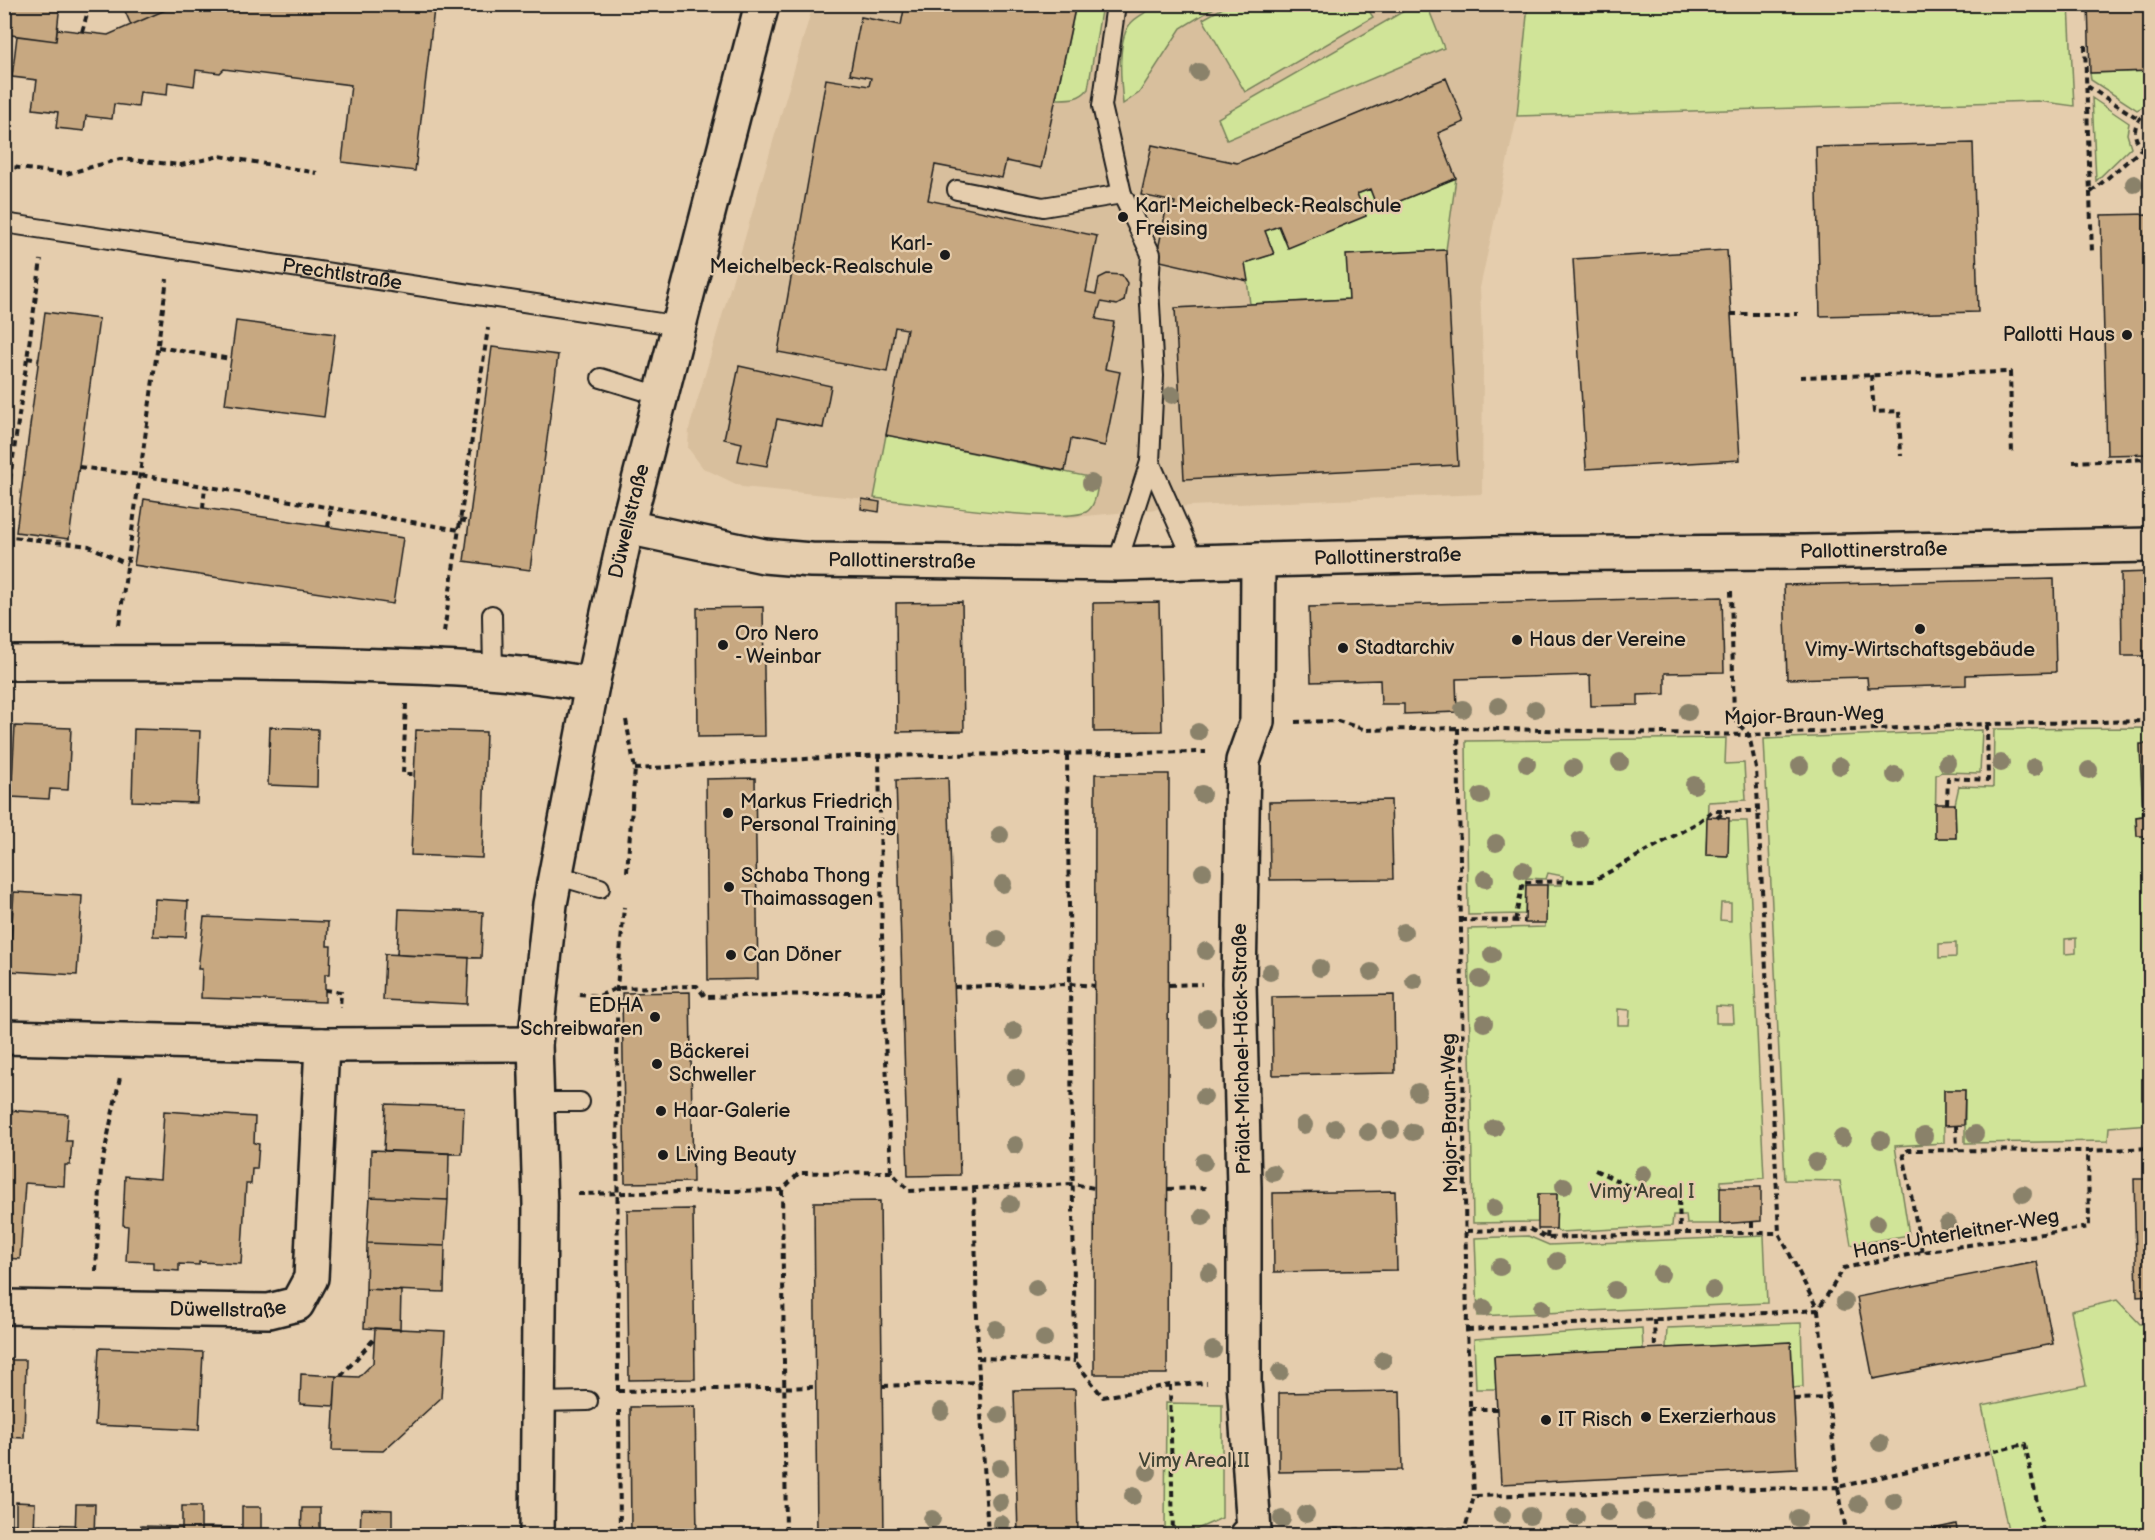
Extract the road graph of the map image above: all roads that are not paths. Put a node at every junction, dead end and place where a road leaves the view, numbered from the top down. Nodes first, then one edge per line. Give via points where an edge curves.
1 (762, 4) edge
2 (1116, 4) edge
3 (957, 190) dead end
4 (1122, 194) junction
5 (4, 224) edge
6 (680, 326) junction
7 (600, 378) dead end
8 (662, 396) junction
9 (1150, 462) junction
10 (627, 527) junction
11 (2151, 545) edge
12 (1258, 560) junction
13 (1195, 563) junction
14 (1118, 564) junction
15 (492, 615) dead end
16 (4, 663) edge
17 (493, 672) junction
18 (592, 685) junction
19 (555, 875) junction
20 (600, 888) dead end
21 (4, 1037) edge
22 (535, 1044) junction
23 (322, 1045) junction
24 (537, 1102) junction
25 (580, 1102) dead end
26 (4, 1307) edge
27 (588, 1401) dead end
28 (538, 1402) junction
29 (1250, 1533) edge
30 (537, 1536) edge

1 - 6 street, Düwellstraße
2 - 4 lane via 1102,106
3 - 4 lane via 1043,207
4 - 9 lane via 1151,254 1149,287 1155,376
5 - 6 lane, Prechtlstraße
6 - 8 street, Düwellstraße
7 - 8 lane
8 - 10 street, Düwellstraße
9 - 13 lane
9 - 14 lane
10 - 14 street, Pallottinerstraße via 764,556 811,560
10 - 18 street, Düwellstraße
11 - 12 street, Pallottinerstraße
12 - 13 street, Pallottinerstraße
12 - 29 street, Prälat-Michael-Höck-Straße via 1257,722 1243,761 1239,983
13 - 14 street, Pallottinerstraße
15 - 17 lane
16 - 17 street via 296,662
17 - 18 street
18 - 19 street, Düwellstraße
19 - 20 lane
19 - 22 street, Düwellstraße
21 - 23 street
22 - 23 street
22 - 24 street, Düwellstraße
23 - 26 street, Düwellstraße via 311,1278 297,1304 269,1311
24 - 25 lane
24 - 28 street, Düwellstraße
27 - 28 lane
28 - 30 street, Düwellstraße

